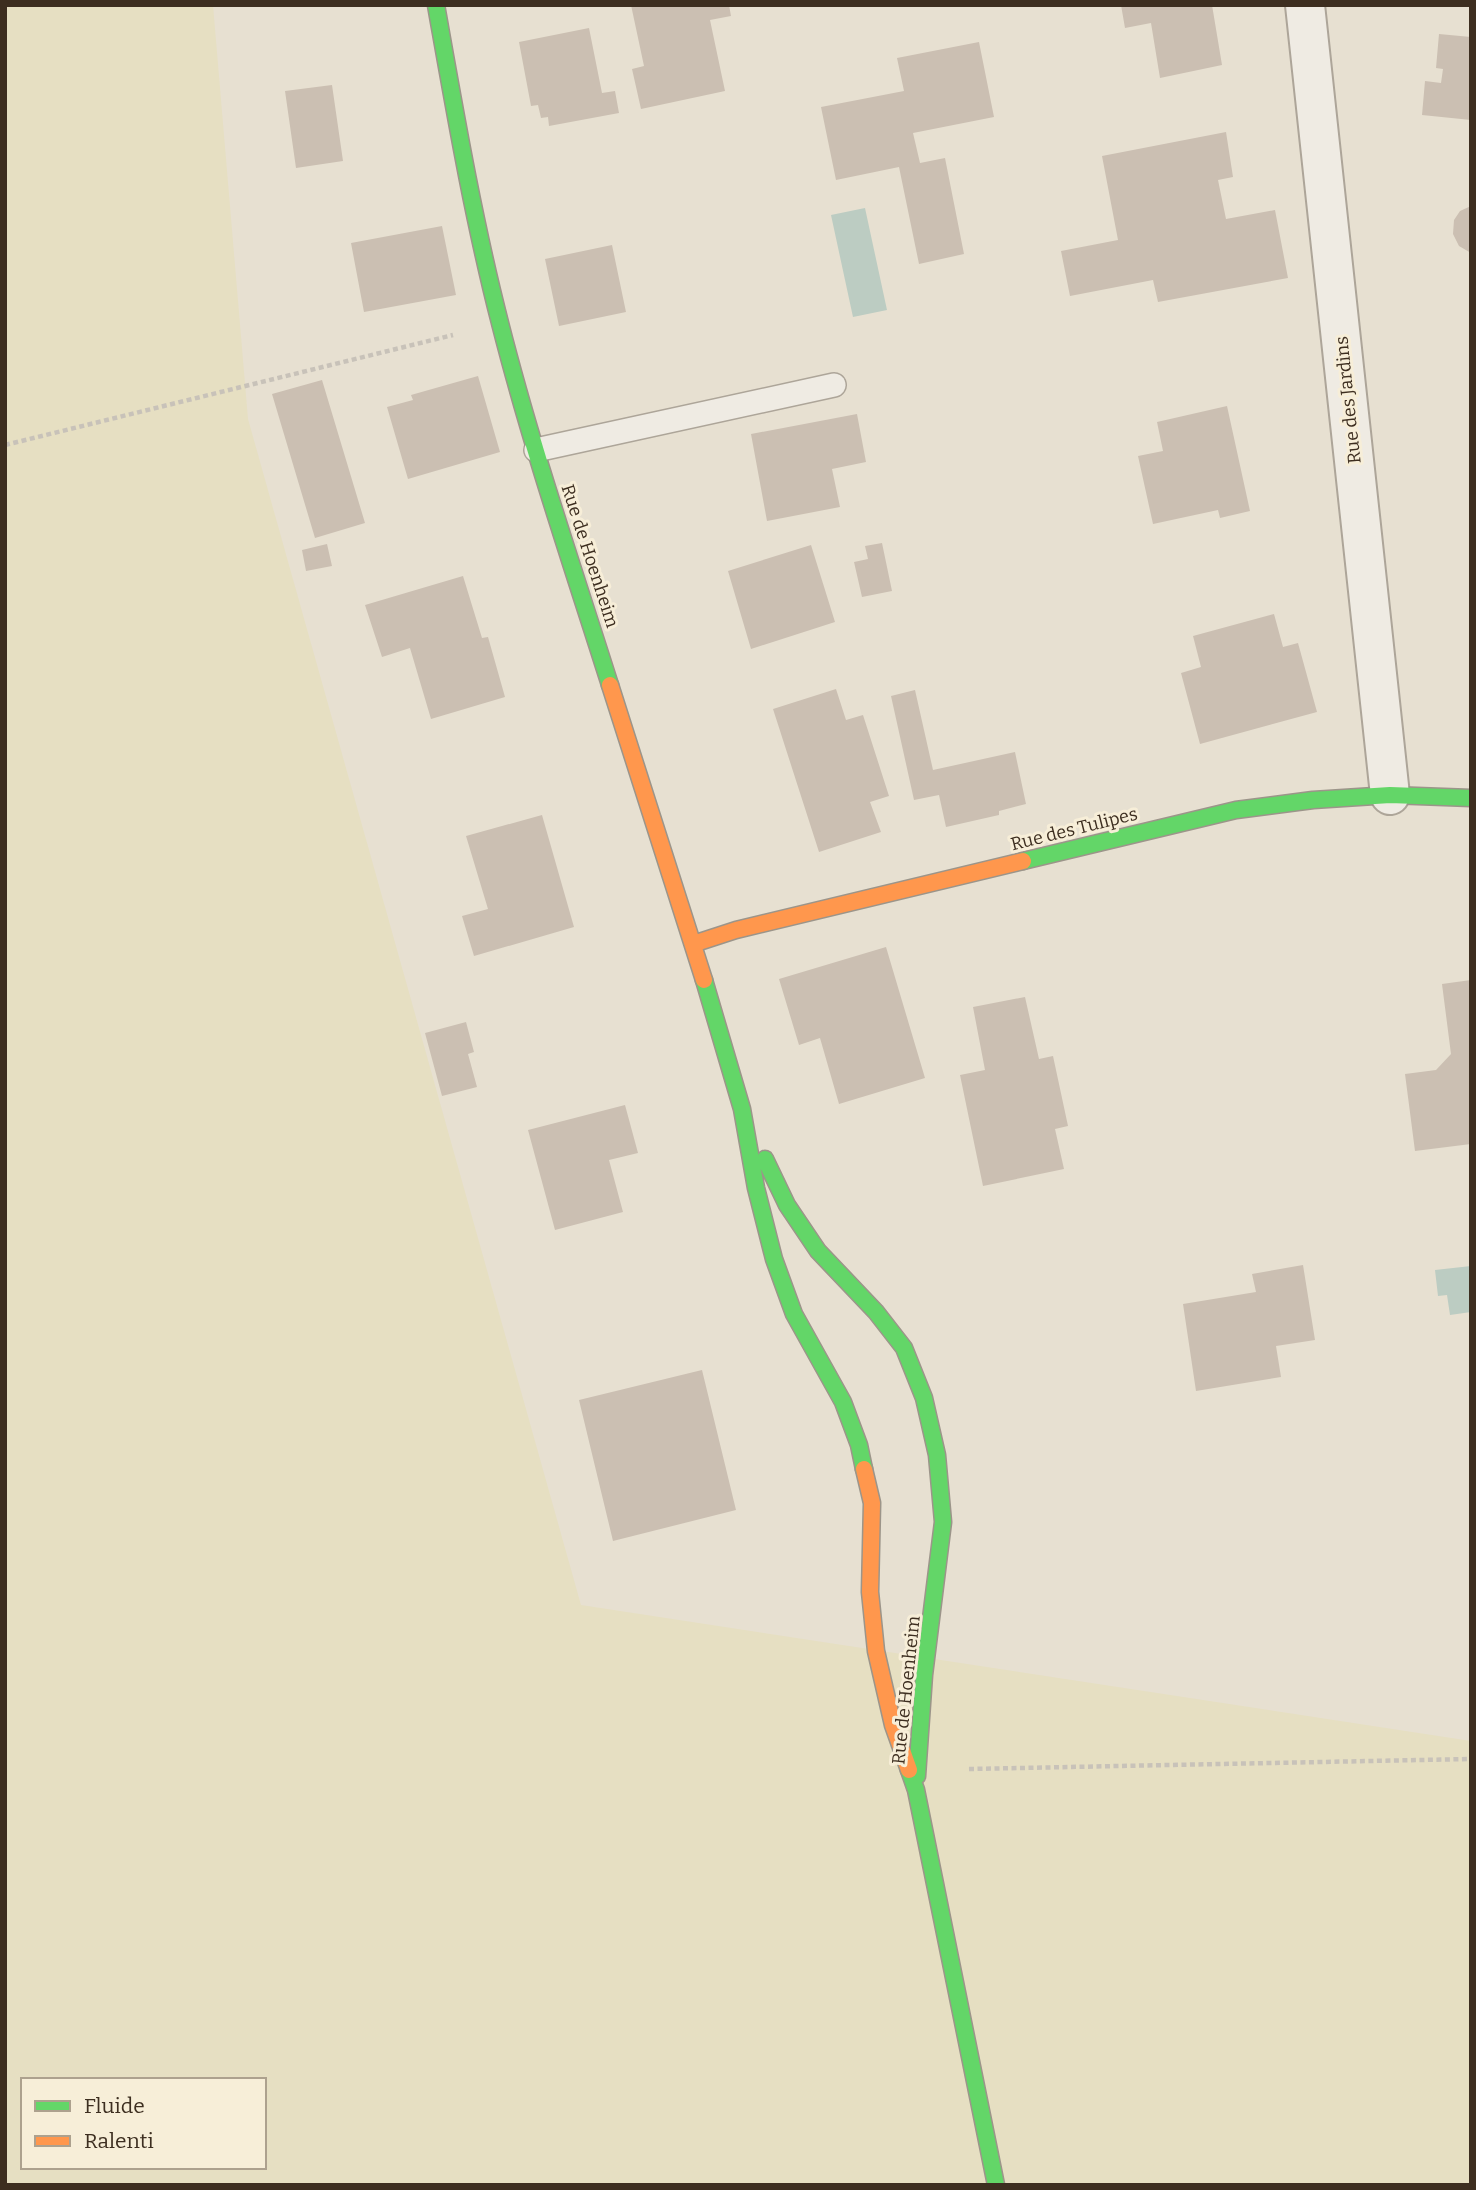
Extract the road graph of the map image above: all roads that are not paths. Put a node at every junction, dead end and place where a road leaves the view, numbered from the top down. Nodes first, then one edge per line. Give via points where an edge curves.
1 (436, 5) edge
2 (1305, 5) edge
3 (834, 385) dead end
4 (536, 450) junction
5 (1390, 795) junction
6 (1471, 798) edge
7 (693, 944) junction
8 (742, 1109) junction
9 (916, 1790) junction
10 (996, 2185) edge

1 - 4 street, Rue de Hoenheim via 470,195
2 - 5 street, Rue des Jardins
3 - 4 lane
4 - 7 street, Rue de Hoenheim
5 - 6 street, Rue des Tulipes
5 - 7 street, Rue des Tulipes via 1236,810
7 - 8 street, Rue de Hoenheim
8 - 9 street, Rue de Hoenheim via 774,1259 794,1314 843,1402 859,1445 872,1503 870,1592 876,1651 893,1725
8 - 9 street, Rue de Hoenheim via 787,1205 818,1251 904,1348 923,1398 937,1455 943,1522 924,1675
9 - 10 street

